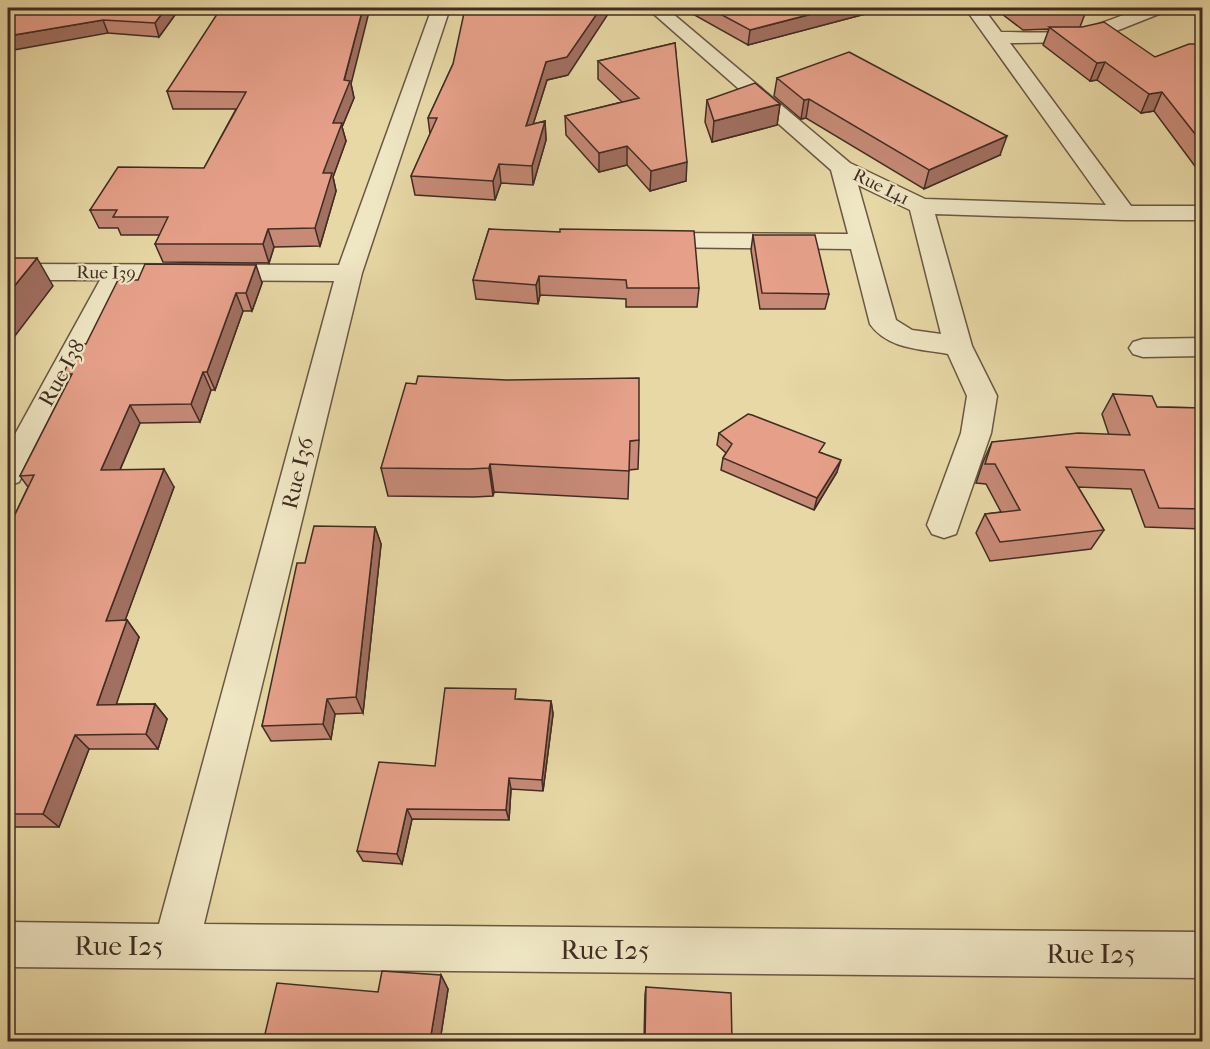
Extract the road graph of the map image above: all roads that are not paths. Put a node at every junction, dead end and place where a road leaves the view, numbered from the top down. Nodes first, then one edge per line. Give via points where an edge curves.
1 (441, 8) edge
2 (656, 8) edge
3 (974, 8) edge
4 (1158, 8) edge
5 (996, 38) junction
6 (842, 168) junction
7 (921, 206) junction
8 (1124, 213) junction
9 (1203, 213) edge
10 (620, 240) edge
11 (861, 242) junction
12 (8, 272) edge
13 (117, 273) junction
14 (349, 273) junction
15 (958, 346) junction
16 (1203, 347) edge
17 (1143, 348) dead end
18 (8, 474) edge
19 (944, 525) dead end
20 (8, 945) edge
21 (177, 946) junction
22 (1203, 955) edge

1 - 14 street, Rue I36
2 - 6 street, Rue I41
3 - 5 street
4 - 5 street via 1075,36
5 - 8 street
6 - 7 street, Rue I41
6 - 11 street
7 - 8 street, Rue I41
7 - 15 street
8 - 9 street, Rue I41
10 - 11 street
11 - 15 street via 884,324 905,338
12 - 13 street, Rue I39
13 - 14 street, Rue I39
13 - 18 street, Rue I38
14 - 21 street, Rue I36
15 - 19 street via 982,396 976,433
16 - 17 street
20 - 21 street, Rue I25
21 - 22 street, Rue I25

